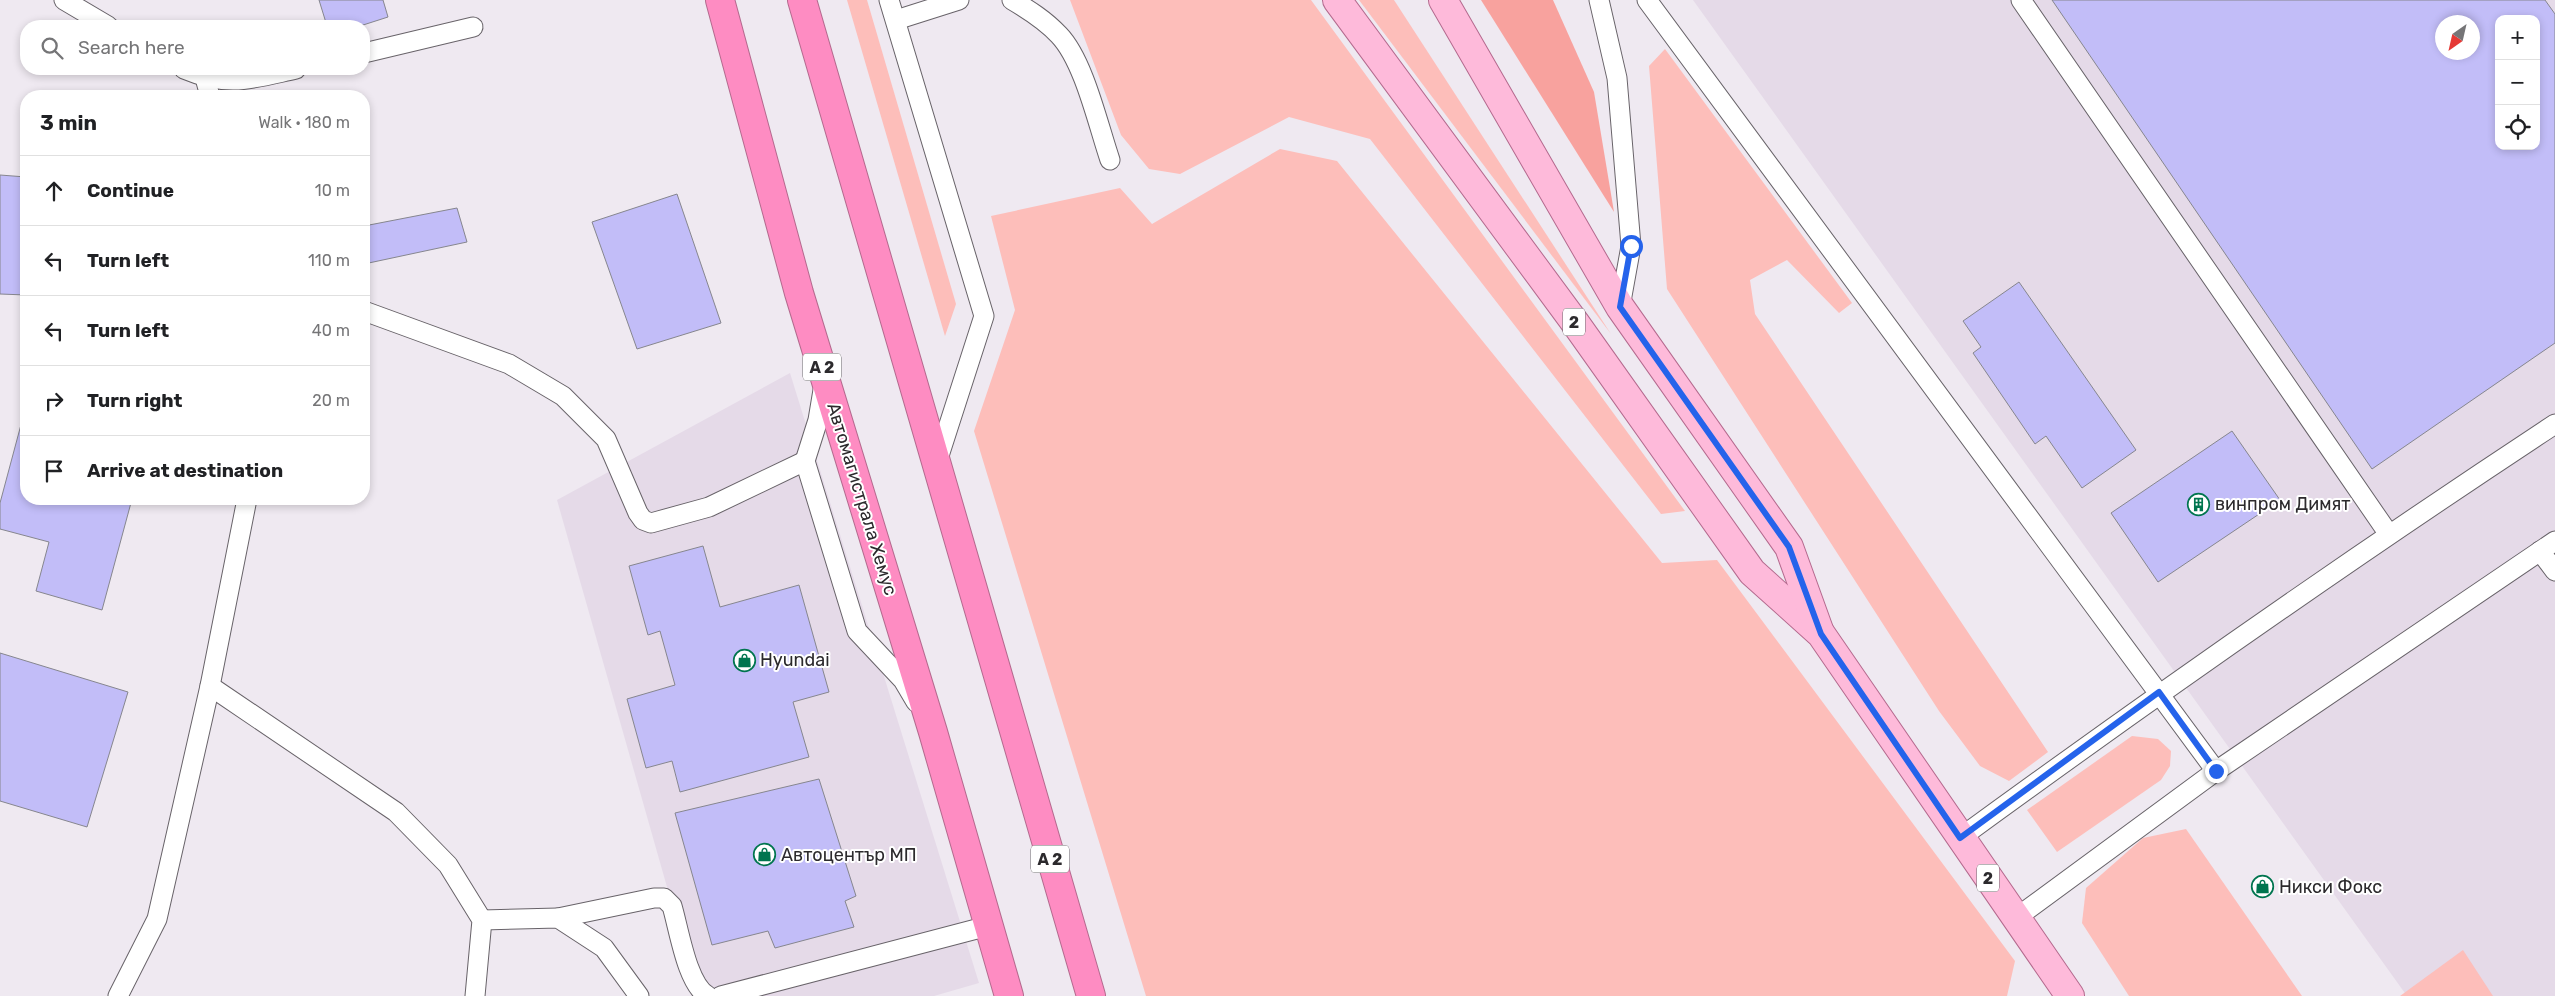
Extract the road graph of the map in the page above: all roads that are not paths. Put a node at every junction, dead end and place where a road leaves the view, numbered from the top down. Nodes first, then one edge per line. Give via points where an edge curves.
1 (64, 0) edge
2 (720, 0) edge
3 (802, 0) edge
4 (889, 0) edge
5 (959, 0) edge
6 (1012, 0) edge
7 (1337, 0) edge
8 (1443, 0) edge
9 (1600, 0) edge
10 (2021, 0) edge
11 (1651, 1) edge
12 (98, 20) edge
13 (896, 20) junction
14 (473, 27) dead end
15 (370, 52) edge
16 (198, 75) edge
17 (271, 75) edge
18 (205, 78) junction
19 (208, 90) edge
20 (1110, 160) dead end
21 (1620, 307) junction
22 (370, 313) edge
23 (825, 378) junction
24 (2555, 424) edge
25 (805, 461) junction
26 (936, 466) junction
27 (246, 505) edge
28 (2388, 533) junction
29 (2548, 546) edge
30 (2555, 571) edge
31 (1821, 634) junction
32 (210, 686) junction
33 (2159, 692) junction
34 (933, 732) junction
35 (2216, 771) junction
36 (1960, 838) junction
37 (558, 918) junction
38 (2016, 918) junction
39 (482, 920) junction
40 (988, 926) junction
41 (118, 996) edge
42 (475, 996) edge
43 (639, 996) edge
44 (708, 996) edge
45 (721, 996) edge
46 (1009, 996) edge
47 (1091, 996) edge
48 (2070, 996) edge

1 - 12 lane
2 - 23 highway, Автомагистрала Хемус / A 2
3 - 26 highway, A 2
4 - 13 lane
5 - 13 lane
6 - 20 lane via 1038,15 1060,36 1079,66
7 - 31 main road, 2 via 1576,324 1752,572
8 - 21 main road, 2
9 - 21 lane via 1617,78 1631,246
10 - 28 lane
11 - 33 lane
13 - 26 lane via 984,316
14 - 15 lane
16 - 18 lane
17 - 18 lane via 241,82
18 - 19 lane
21 - 31 main road, 2 via 1789,547
22 - 25 lane via 509,364 563,396 606,439 643,520 652,523 709,507
23 - 25 lane via 818,420
23 - 34 highway, Автомагистрала Хемус / A 2
24 - 28 lane
25 - 34 lane via 857,631 903,680
26 - 47 highway, A 2
27 - 32 lane
28 - 33 lane
29 - 30 lane
29 - 35 lane
31 - 36 main road, 2
32 - 39 lane via 396,812 448,865
32 - 41 lane via 157,919
33 - 35 lane
33 - 36 lane
34 - 40 highway, Автомагистрала Хемус / A 2
35 - 38 lane
36 - 38 main road, 2
37 - 39 lane
37 - 43 lane via 604,948
37 - 44 lane via 664,898 672,906 693,981 700,992
38 - 48 main road, 2
39 - 42 lane
40 - 45 lane
40 - 46 highway, Автомагистрала Хемус / A 2

